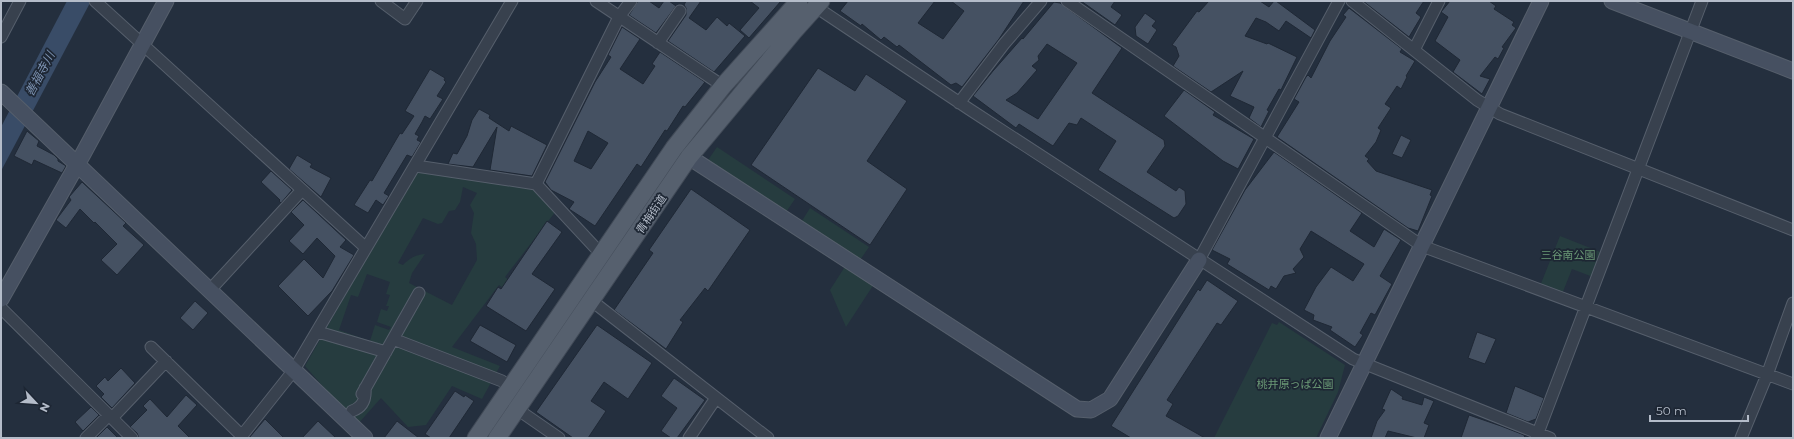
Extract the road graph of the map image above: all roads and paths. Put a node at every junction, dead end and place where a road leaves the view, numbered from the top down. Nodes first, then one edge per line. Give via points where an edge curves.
1 (20, 1) edge
2 (95, 1) edge
3 (166, 1) edge
4 (381, 1) edge
5 (417, 1) edge
6 (512, 1) edge
7 (596, 1) edge
8 (631, 1) edge
9 (799, 1) edge
10 (1041, 1) edge
11 (1067, 1) edge
12 (1339, 1) edge
13 (1352, 1) edge
14 (1439, 1) edge
15 (1541, 1) edge
16 (1612, 1) edge
17 (1702, 1) edge
18 (815, 3) edge
19 (680, 11) dead end
20 (619, 17) junction
21 (1691, 32) junction
22 (1, 36) edge
23 (658, 43) junction
24 (142, 44) junction
25 (1414, 50) junction
26 (1793, 71) edge
27 (723, 86) junction
28 (6, 97) edge
29 (959, 103) junction
30 (1489, 108) junction
31 (1265, 139) junction
32 (689, 157) junction
33 (77, 164) junction
34 (416, 166) junction
35 (1639, 169) junction
36 (536, 184) junction
37 (302, 190) junction
38 (1793, 230) edge
39 (1422, 246) junction
40 (366, 248) junction
41 (602, 255) junction
42 (1199, 260) junction
43 (210, 290) junction
44 (419, 293) dead end
45 (1, 299) edge
46 (592, 302) junction
47 (1793, 303) edge
48 (1, 308) edge
49 (1586, 308) junction
50 (318, 332) junction
51 (393, 339) junction
52 (151, 347) dead end
53 (386, 352) junction
54 (166, 361) junction
55 (1365, 365) junction
56 (294, 370) junction
57 (1767, 375) junction
58 (502, 381) dead end
59 (1793, 384) edge
60 (716, 398) junction
61 (517, 409) junction
62 (352, 412) junction
63 (111, 416) junction
64 (1537, 436) edge
65 (241, 437) edge
66 (86, 438) edge
67 (132, 438) edge
68 (365, 438) edge
69 (476, 438) edge
70 (497, 438) edge
71 (559, 438) edge
72 (689, 438) edge
73 (768, 438) edge
74 (1328, 438) edge
75 (1550, 438) edge
76 (1741, 438) edge

1 - 22 street
2 - 24 street
3 - 24 street
4 - 5 street via 405,19
6 - 34 street
7 - 20 street
8 - 20 street
9 - 27 main road, 青梅街道
10 - 29 street
11 - 31 street
12 - 31 street
13 - 25 street
14 - 25 street
15 - 30 street
16 - 21 street
17 - 21 street
18 - 29 street
18 - 32 main road, 青梅街道
19 - 23 street
20 - 23 street
20 - 36 street
21 - 26 street
21 - 35 street
23 - 27 street
24 - 33 street
24 - 37 street
25 - 30 street
27 - 41 main road, 青梅街道 via 674,148
28 - 33 street
29 - 42 street
30 - 35 street
30 - 39 street
31 - 39 street
31 - 42 street
32 - 42 street via 1077,408 1091,410 1110,399
32 - 46 main road, 青梅街道
33 - 43 street
33 - 45 street
34 - 36 street
34 - 40 street
35 - 38 street
35 - 49 street
36 - 41 street
37 - 40 street
37 - 43 street
39 - 49 street
39 - 55 street
40 - 50 street
41 - 69 main road, 青梅街道
42 - 55 street
43 - 56 street
44 - 51 street
46 - 60 street
46 - 61 main road, 青梅街道
47 - 57 street
48 - 63 street
49 - 57 street
49 - 64 street
50 - 53 street
50 - 56 street
51 - 53 street
51 - 58 street
52 - 54 street
53 - 62 street via 363,391 364,401 359,409
54 - 63 street
54 - 65 street
55 - 64 street via 1467,404
55 - 74 street
56 - 62 street
56 - 65 street
57 - 59 street
57 - 76 street
60 - 72 street
60 - 73 street
61 - 70 main road, 青梅街道
61 - 71 street
62 - 68 street
63 - 66 street
63 - 67 street
64 - 75 street

